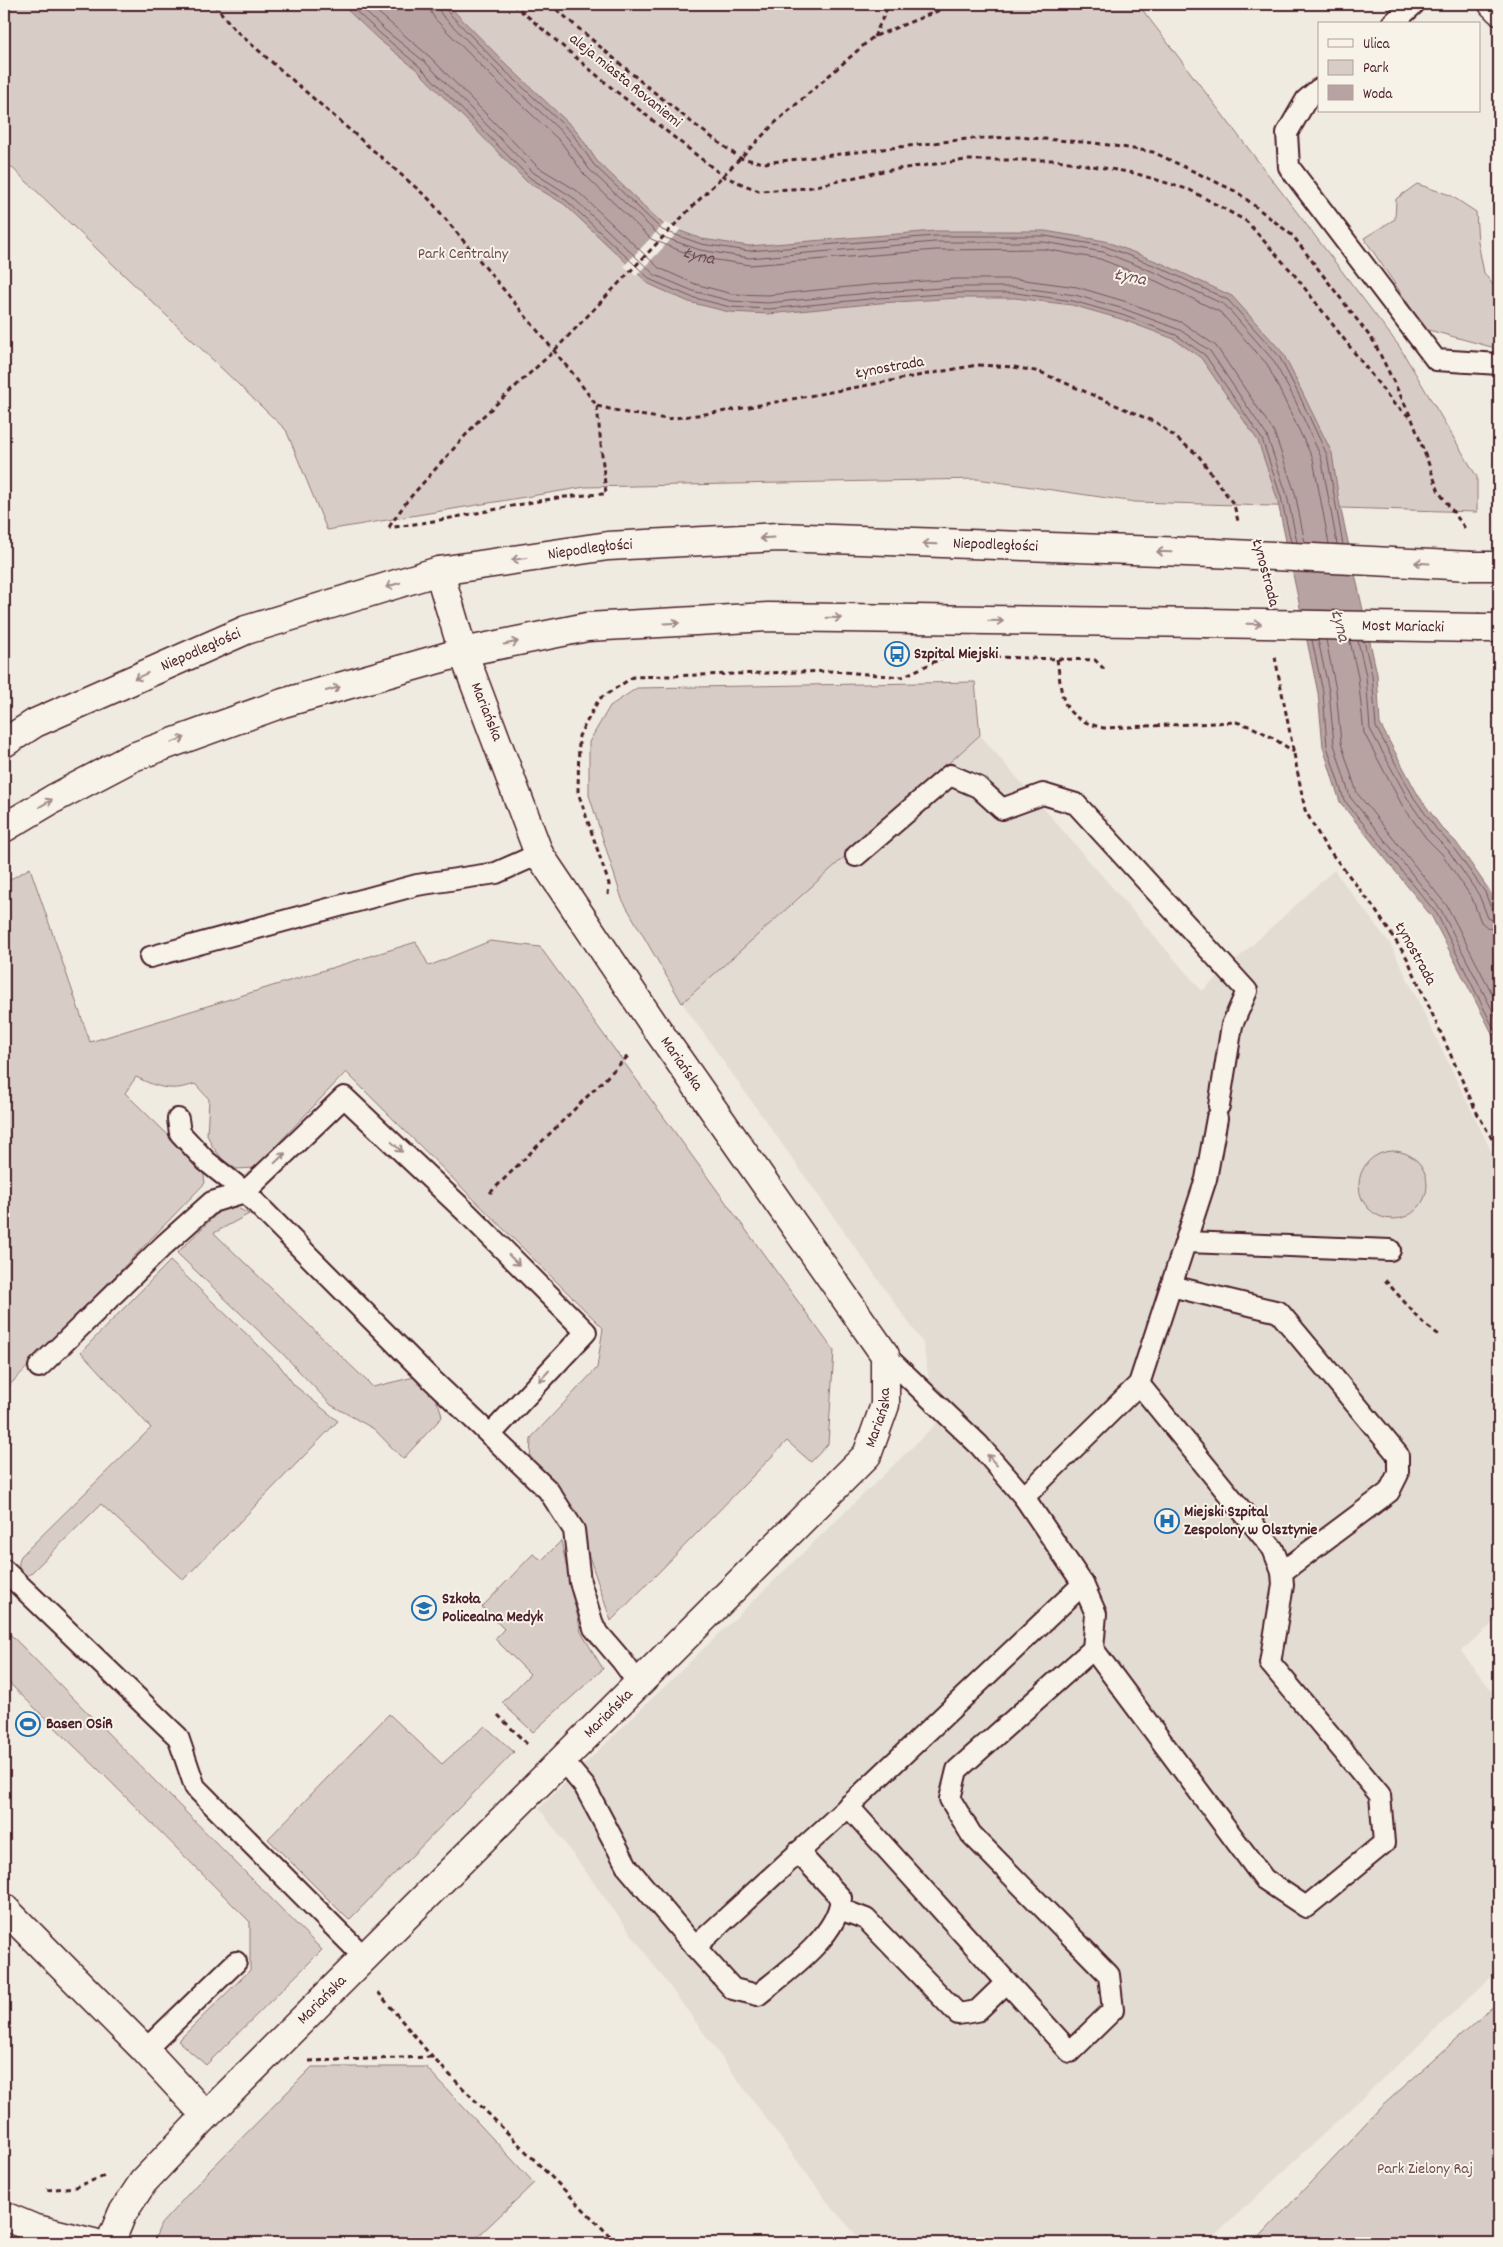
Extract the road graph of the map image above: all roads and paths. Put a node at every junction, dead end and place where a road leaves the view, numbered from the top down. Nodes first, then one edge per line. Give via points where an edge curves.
1 (214, 4) edge
2 (513, 4) edge
3 (550, 4) edge
4 (889, 4) edge
5 (954, 4) edge
6 (1414, 4) edge
7 (1493, 4) edge
8 (1499, 10) edge
9 (1394, 22) edge
10 (873, 37) junction
11 (1318, 90) edge
12 (740, 158) junction
13 (723, 176) junction
14 (553, 352) junction
15 (1499, 364) edge
16 (597, 406) junction
17 (1412, 419) junction
18 (1239, 523) dead end
19 (1469, 534) dead end
20 (1499, 566) edge
21 (439, 571) junction
22 (1489, 628) edge
23 (463, 652) junction
24 (1274, 653) dead end
25 (1057, 658) junction
26 (1104, 669) dead end
27 (4, 743) edge
28 (1294, 752) junction
29 (4, 828) edge
30 (539, 854) junction
31 (856, 856) dead end
32 (607, 904) dead end
33 (150, 957) dead end
34 (628, 1055) dead end
35 (178, 1119) dead end
36 (1499, 1151) edge
37 (245, 1192) junction
38 (468, 1214) junction
39 (1186, 1242) junction
40 (1357, 1249) junction
41 (1390, 1250) dead end
42 (1171, 1286) junction
43 (1439, 1335) dead end
44 (885, 1354) junction
45 (39, 1367) dead end
46 (1139, 1384) junction
47 (490, 1435) junction
48 (1024, 1497) junction
49 (4, 1570) edge
50 (1282, 1572) junction
51 (1083, 1584) junction
52 (1093, 1648) junction
53 (638, 1683) junction
54 (498, 1715) dead end
55 (533, 1750) dead end
56 (563, 1761) junction
57 (848, 1806) junction
58 (798, 1852) junction
59 (4, 1908) edge
60 (840, 1909) junction
61 (695, 1947) junction
62 (364, 1957) junction
63 (236, 1962) dead end
64 (1007, 1982) junction
65 (373, 1986) dead end
66 (145, 2050) junction
67 (432, 2057) junction
68 (300, 2061) dead end
69 (206, 2116) junction
70 (110, 2174) dead end
71 (48, 2190) dead end
72 (4, 2216) edge
73 (94, 2243) edge
74 (110, 2243) edge
75 (617, 2243) edge

1 - 14 path via 235,30 429,199
2 - 13 path, aleja miasta Rovaniemi
3 - 12 path via 644,84
4 - 10 path
5 - 10 path
6 - 9 lane
7 - 8 street
10 - 12 path
11 - 15 lane via 1306,100 1287,134 1289,167 1436,360
12 - 13 path
12 - 17 path via 764,162 1018,137 1095,143 1153,152 1237,192 1292,236 1374,342
13 - 14 path
13 - 17 path, aleja miasta Rovaniemi via 759,192 807,188 884,171 966,160 1057,160 1134,173 1190,190 1246,221 1293,273 1394,404
14 - 16 path
14 - 16 path via 480,419 407,501 389,528 537,500 606,494
16 - 18 path, Łynostrada via 667,419 977,365 1014,367 1040,372 1157,422 1198,455 1234,505
17 - 19 path via 1439,492
20 -> 21 street, Niepodległości, bridge via 778,537 608,546
21 - 23 street, Mariańska
21 -> 27 street, Niepodległości via 246,630 34,723
23 -> 22 street, Most Mariacki, bridge via 586,628 768,618
29 -> 23 street via 132,757 283,703
23 - 30 street, Mariańska
24 - 28 path, Łynostrada
25 - 26 path via 1095,660
25 - 28 path via 1062,699 1072,715 1083,723 1104,728 1236,722 1253,726
25 - 32 path via 945,656 902,677 832,671 633,677 599,699 580,736 578,792 609,884
28 - 36 path, Łynostrada via 1305,810 1324,844 1407,958 1476,1111
30 - 33 lane via 496,873 417,885
30 - 44 street, Mariańska via 652,1022
31 - 39 lane via 950,775 978,787 1002,809 1043,794 1076,804 1247,991 1232,1025 1206,1180
34 - 38 path
35 - 37 lane via 180,1133 206,1161
37 -> 38 lane via 344,1097
37 - 45 lane via 212,1202
37 - 47 lane
38 -> 47 lane via 586,1332
39 - 40 lane
39 - 42 lane
40 - 41 lane
40 - 43 path via 1423,1323
42 - 46 lane
42 - 50 lane via 1279,1312 1398,1455 1398,1474 1389,1492
48 -> 44 lane via 978,1445
44 - 53 street, Mariańska via 885,1405 867,1454
46 - 48 lane
46 - 50 lane via 1273,1549
47 - 53 lane via 548,1490 574,1530 580,1582 594,1628
48 - 51 lane
49 - 62 lane via 178,1737 195,1787
50 - 52 lane via 1283,1584 1270,1663 1380,1795 1384,1843 1306,1907 1264,1879
51 - 52 lane via 1096,1614
51 - 57 lane
52 - 64 lane via 958,1770 950,1799 971,1834 1109,1975 1113,2010 1070,2052
53 - 56 street, Mariańska
54 - 55 path
56 - 61 lane via 585,1787 628,1868
56 - 62 street, Mariańska
57 - 58 lane
57 - 64 lane
58 - 60 lane via 841,1898
58 - 61 lane
59 - 66 street
60 - 61 lane via 833,1925 798,1962 758,1995 733,1989
60 - 64 lane via 866,1919 958,2014 977,2011
62 - 69 street, Mariańska
63 - 66 lane
65 - 67 path
66 - 69 street
67 - 68 path
67 - 75 path
69 - 74 street, Mariańska via 143,2182 122,2214
70 - 71 path via 75,2187
72 - 73 street via 33,2228

